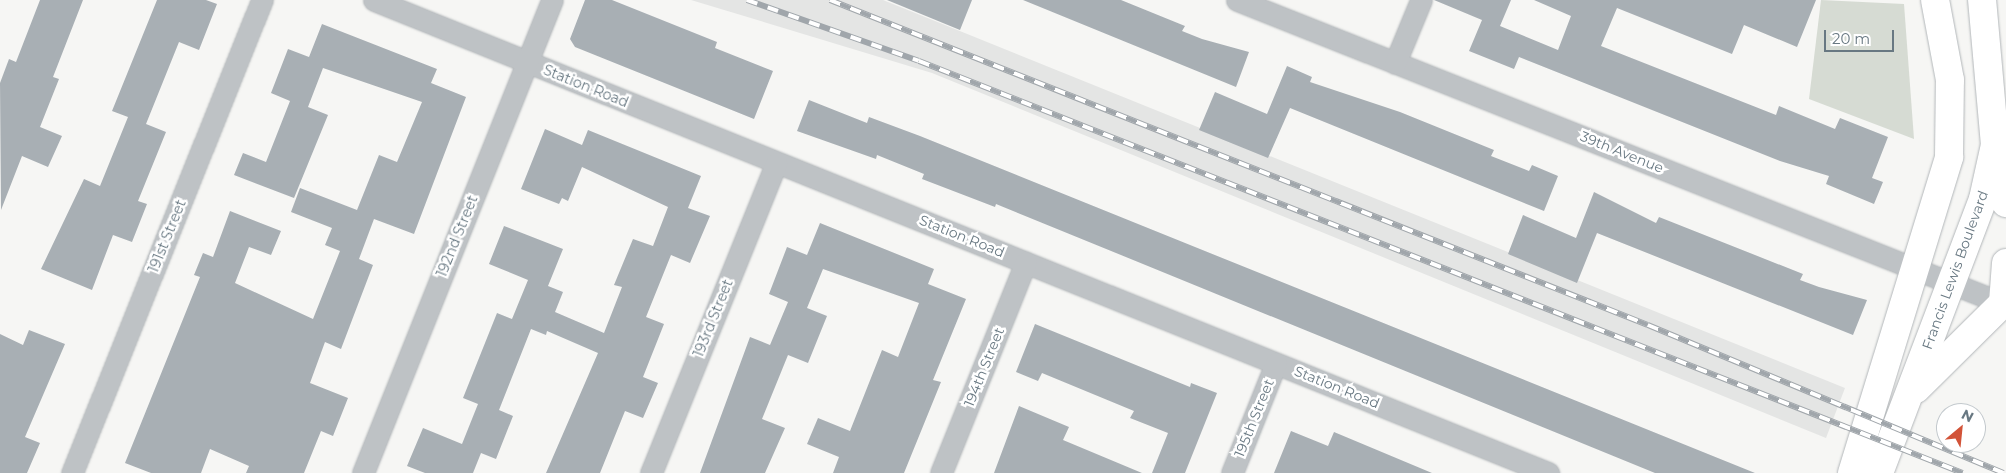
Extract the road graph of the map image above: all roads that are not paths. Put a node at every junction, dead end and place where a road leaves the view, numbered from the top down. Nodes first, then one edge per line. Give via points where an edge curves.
1 (262, 0) edge
2 (374, 0) edge
3 (552, 0) edge
4 (1237, 0) edge
5 (1421, 0) edge
6 (1935, 0) edge
7 (1982, 0) edge
8 (527, 62) junction
9 (1395, 63) junction
10 (2000, 145) edge
11 (776, 163) junction
12 (2006, 202) edge
13 (1026, 262) junction
14 (2006, 263) edge
15 (1914, 269) junction
16 (1951, 283) junction
17 (2004, 304) edge
18 (1276, 363) junction
19 (1909, 396) junction
20 (72, 473) edge
21 (363, 473) edge
22 (651, 473) edge
23 (941, 473) edge
24 (1232, 473) edge
25 (1548, 473) edge
26 (1852, 473) edge
27 (1879, 473) edge

1 - 20 street, 191st Street
2 - 8 street, Station Road
3 - 8 street, 192nd Street
4 - 9 street, 39th Avenue
5 - 9 street
6 - 15 main road via 1950,80 1949,157
7 - 10 main road, Francis Lewis Boulevard
8 - 11 street, Station Road
8 - 21 street, 192nd Street
9 - 15 street, 39th Avenue
10 - 12 main road
10 - 16 main road, Francis Lewis Boulevard
11 - 13 street, Station Road
11 - 22 street, 193rd Street
13 - 18 street, Station Road
13 - 23 street, 194th Street
14 - 17 main road
15 - 16 street, 39th Avenue
15 - 26 main road
16 - 17 street, 39th Avenue
16 - 19 main road, Francis Lewis Boulevard
17 - 19 main road
18 - 24 street, 195th Street
18 - 25 street, Station Road
19 - 27 main road, Francis Lewis Boulevard

